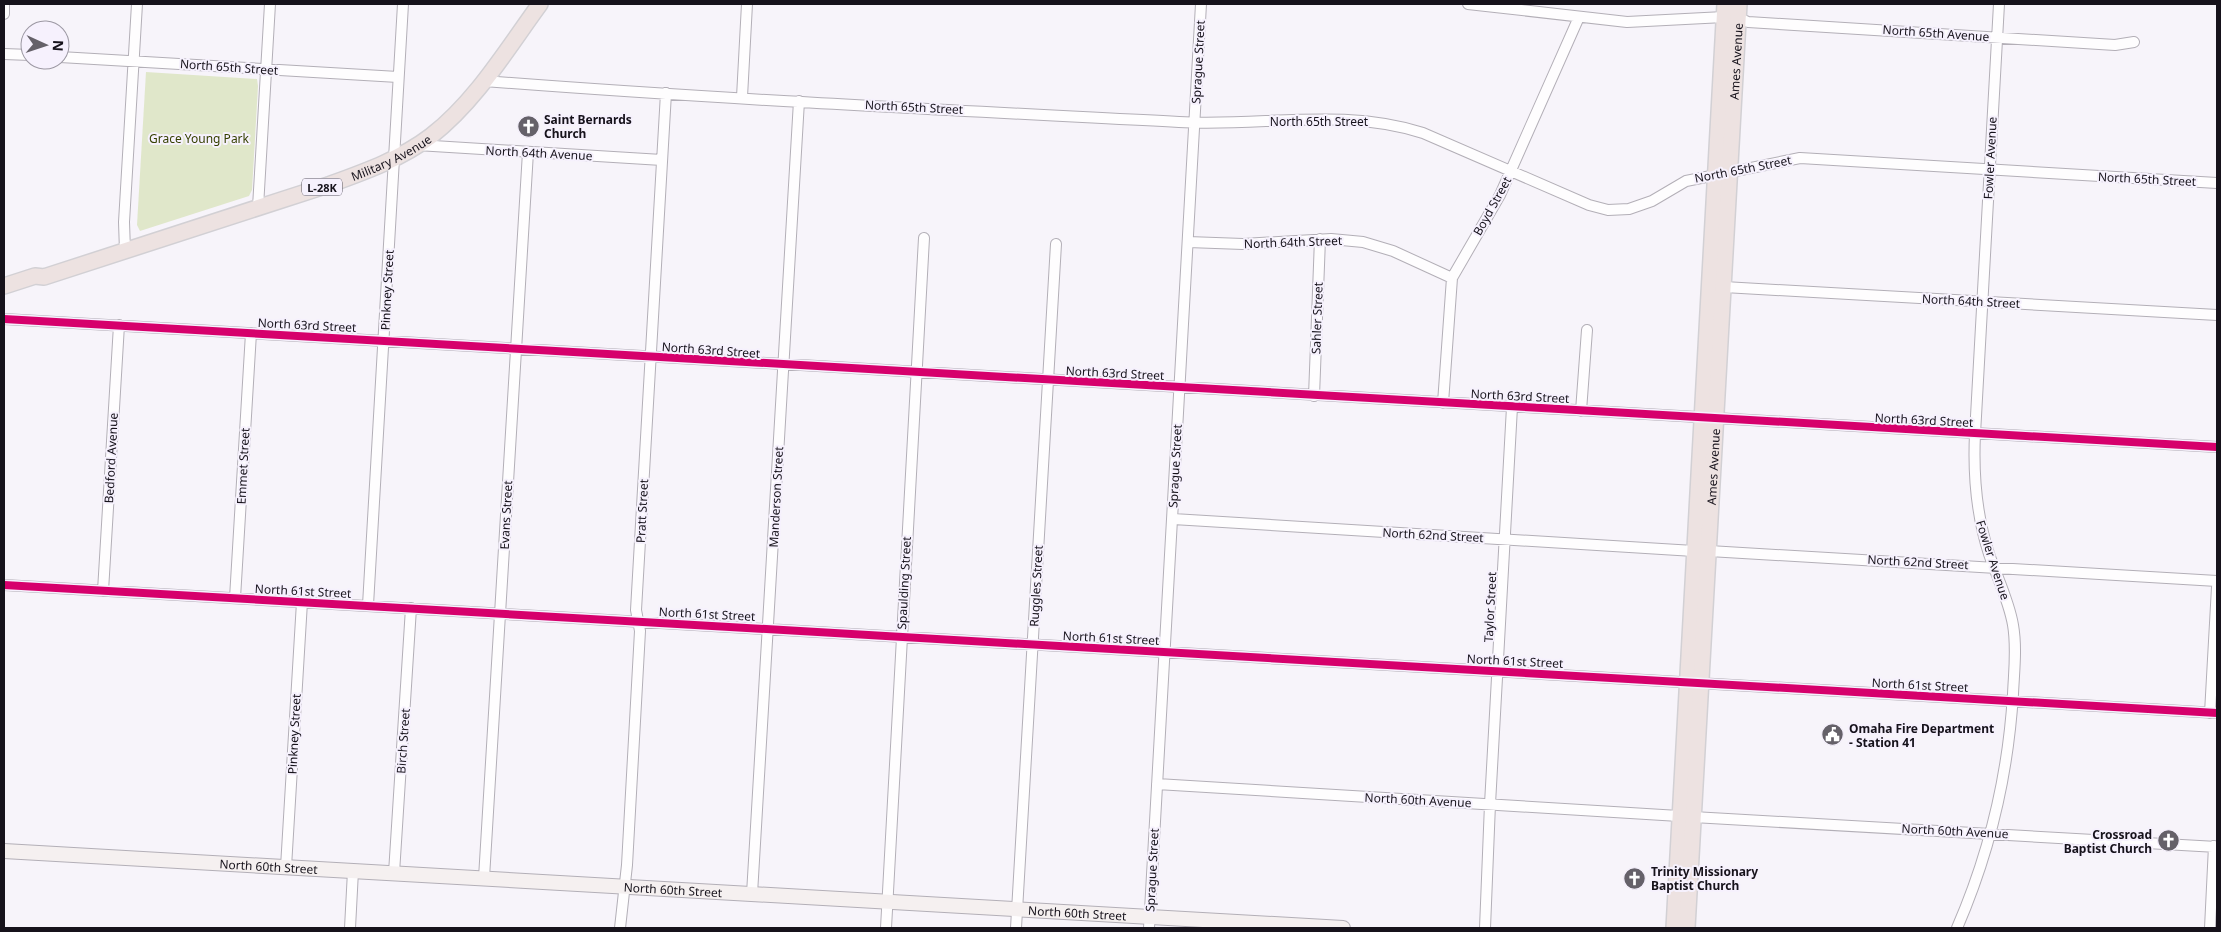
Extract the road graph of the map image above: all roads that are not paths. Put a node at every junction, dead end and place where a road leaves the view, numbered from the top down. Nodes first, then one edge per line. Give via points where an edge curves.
1 (4, 4) edge
2 (137, 4) edge
3 (270, 4) edge
4 (403, 4) edge
5 (540, 4) edge
6 (747, 4) edge
7 (1201, 4) edge
8 (1468, 4) edge
9 (2000, 4) edge
10 (1732, 11) edge
11 (4, 14) edge
12 (1579, 17) junction
13 (1997, 37) junction
14 (2134, 42) dead end
15 (4, 54) edge
16 (20, 55) edge
17 (70, 58) edge
18 (134, 61) junction
19 (266, 69) junction
20 (398, 77) junction
21 (484, 81) junction
22 (666, 93) junction
23 (742, 97) junction
24 (799, 100) junction
25 (1194, 122) junction
26 (416, 145) junction
27 (528, 152) junction
28 (394, 158) junction
29 (662, 160) junction
30 (1990, 170) junction
31 (1731, 171) junction
32 (1511, 172) junction
33 (1716, 175) junction
34 (2217, 183) edge
35 (258, 207) junction
36 (924, 238) dead end
37 (1320, 240) junction
38 (1188, 242) junction
39 (1056, 244) dead end
40 (125, 251) junction
41 (44, 277) junction
42 (1452, 278) junction
43 (4, 286) edge
44 (1724, 287) junction
45 (4, 297) edge
46 (1982, 302) junction
47 (2217, 315) edge
48 (7, 317) edge
49 (119, 325) junction
50 (1587, 330) dead end
51 (252, 333) junction
52 (384, 341) junction
53 (516, 348) junction
54 (651, 357) junction
55 (784, 366) junction
56 (916, 373) junction
57 (1048, 380) junction
58 (1180, 388) junction
59 (1314, 396) junction
60 (1443, 403) junction
61 (1512, 407) junction
62 (1581, 411) junction
63 (1701, 418) junction
64 (1716, 419) junction
65 (1975, 434) junction
66 (2217, 447) edge
67 (1172, 519) junction
68 (1505, 539) junction
69 (1701, 551) junction
70 (1994, 566) junction
71 (2217, 581) edge
72 (4, 585) edge
73 (2217, 587) edge
74 (104, 590) junction
75 (235, 598) junction
76 (302, 602) junction
77 (368, 606) junction
78 (411, 608) junction
79 (500, 613) junction
80 (638, 621) junction
81 (768, 629) junction
82 (901, 637) junction
83 (1033, 645) junction
84 (1165, 652) junction
85 (1497, 672) junction
86 (1693, 683) junction
87 (2012, 701) junction
88 (2214, 713) edge
89 (1157, 784) junction
90 (1490, 804) junction
91 (1686, 816) junction
92 (1992, 834) junction
93 (2216, 846) edge
94 (4, 851) edge
95 (286, 867) junction
96 (353, 870) junction
97 (394, 873) junction
98 (484, 878) junction
99 (623, 886) junction
100 (752, 894) junction
101 (887, 902) junction
102 (1017, 910) junction
103 (1149, 923) edge
104 (350, 928) edge
105 (620, 928) edge
106 (886, 928) edge
107 (1016, 928) edge
108 (1343, 928) edge
109 (1485, 928) edge
110 (1674, 928) edge
111 (1688, 928) edge
112 (1957, 928) edge
113 (2210, 928) edge

1 - 11 street
2 - 18 street
3 - 19 street
4 - 20 street, Pinkney Street
5 - 21 main road, Military Avenue / L-28K
6 - 23 street
7 - 25 street, Sprague Street
8 - 12 street, North 65th Avenue
9 - 13 street, Fowler Avenue
10 - 12 street, North 65th Avenue via 1627,22
10 - 13 street, North 65th Avenue via 1748,22
10 - 31 main road, Ames Avenue
10 - 33 main road, Ames Avenue
12 - 32 street, Boyd Street
13 - 14 street, North 65th Avenue via 2115,45
13 - 30 street, Fowler Avenue
15 - 16 street
17 - 18 street, North 65th Street
18 - 19 street, North 65th Street
18 - 40 street
19 - 20 street, North 65th Street
19 - 35 street
20 - 28 street, Pinkney Street
21 - 22 street, North 65th Street
21 - 26 main road, Military Avenue / L-28K via 440,128
22 - 23 street, North 65th Street
22 - 29 street, Pratt Street
23 - 24 street, North 65th Street
24 - 25 street, North 65th Street
24 - 55 street, Manderson Street
25 - 32 street, North 65th Street via 1336,118 1380,122 1423,134
25 - 38 street, Sprague Street
26 - 27 street, North 64th Avenue
26 - 28 main road, Military Avenue / L-28K
27 - 29 street, North 64th Avenue
27 - 53 street, Evans Street
28 - 35 main road, Military Avenue / L-28K
28 - 52 street, Pinkney Street
29 - 54 street, Pratt Street
30 - 31 street, North 65th Street via 1800,158
30 - 34 street, North 65th Street
30 - 46 street, Fowler Avenue
31 - 33 street, North 65th Street
31 - 44 main road, Ames Avenue
32 - 33 street, North 65th Street via 1608,210 1638,207 1686,181
32 - 42 street, Boyd Street
33 - 63 main road, Ames Avenue
35 - 40 main road, Military Avenue / L-28K
36 - 56 street, Spaulding Street
37 - 38 street, North 64th Street via 1243,244
37 - 42 street, North 64th Street via 1375,244
37 - 59 street, Sahler Street
38 - 58 street, Sprague Street
39 - 57 street, Ruggles Street
40 - 41 main road, Military Avenue / L-28K
41 - 43 main road, Military Avenue / L-28K via 35,276
41 - 45 main road, Military Avenue / L-28K via 39,285
42 - 60 street, Boyd Street
44 - 46 street, North 64th Street
44 - 64 main road, Ames Avenue
46 - 47 street, North 64th Street
46 - 65 street, Fowler Avenue
48 - 49 street, North 63rd Street
49 - 51 street, North 63rd Street
49 - 74 street, Bedford Avenue
50 - 62 street
51 - 52 street, North 63rd Street
51 - 75 street, Emmet Street
52 - 53 street, North 63rd Street
52 - 77 street, Pinkney Street
53 - 54 street, North 63rd Street
53 - 79 street, Evans Street
54 - 55 street, North 63rd Street
54 - 80 street, Pratt Street via 636,610
55 - 56 street, North 63rd Street
55 - 81 street, Manderson Street
56 - 57 street, North 63rd Street
56 - 82 street, Spaulding Street
57 - 58 street, North 63rd Street
57 - 83 street, Ruggles Street
58 - 59 street, North 63rd Street
58 - 67 street, Sprague Street
59 - 60 street, North 63rd Street
60 - 61 street, North 63rd Street
61 - 62 street, North 63rd Street
61 - 68 street, Taylor Street
62 - 63 street, North 63rd Street
63 - 64 street, North 63rd Street
63 - 69 main road, Ames Avenue
64 - 65 street, North 63rd Street
64 - 69 main road, Ames Avenue
65 - 66 street, North 63rd Street
65 - 70 street, Fowler Avenue via 1976,506
67 - 68 street, North 62nd Street
67 - 84 street, Sprague Street
68 - 69 street, North 62nd Street
68 - 85 street, Taylor Street
69 - 70 street, North 62nd Street
69 - 86 main road, Ames Avenue
70 - 71 street, North 62nd Street
70 - 87 street, Fowler Avenue via 2013,623
72 - 74 street, North 61st Street
73 - 88 street
74 - 75 street, North 61st Street
75 - 76 street, North 61st Street
76 - 77 street, North 61st Street
76 - 95 street, Pinkney Street
77 - 78 street, North 61st Street
78 - 79 street, North 61st Street
78 - 97 street, Birch Street
79 - 80 street, North 61st Street
79 - 98 street, Evans Street
80 - 81 street, North 61st Street
80 - 99 street, Pratt Street via 637,690
81 - 82 street, North 61st Street
81 - 100 street, Manderson Street
82 - 83 street, North 61st Street
82 - 101 street, Spaulding Street
83 - 84 street, North 61st Street
83 - 102 street, Ruggles Street
84 - 85 street, North 61st Street
84 - 89 street, Sprague Street
85 - 86 street, North 61st Street
85 - 90 street, Taylor Street
86 - 87 street, North 61st Street
86 - 91 main road, Ames Avenue
87 - 88 street, North 61st Street
87 - 92 street, Fowler Avenue via 2006,769
89 - 90 street, North 60th Avenue
89 - 103 street, Sprague Street
90 - 91 street, North 60th Avenue
90 - 109 street, Taylor Street
91 - 92 street, North 60th Avenue
91 - 110 main road, Ames Avenue
91 - 111 main road, Ames Avenue
92 - 93 street, North 60th Avenue
92 - 112 street, Fowler Avenue
93 - 113 street
94 - 95 main road, North 60th Street
95 - 96 main road, North 60th Street
96 - 97 main road, North 60th Street
96 - 104 street
97 - 98 main road, North 60th Street
98 - 99 main road, North 60th Street
99 - 100 main road, North 60th Street
99 - 105 street, Pratt Street
100 - 101 main road, North 60th Street
101 - 102 main road, North 60th Street
101 - 106 street, Spaulding Street
102 - 103 main road, North 60th Street
102 - 107 street, Ruggles Street
103 - 108 main road, North 60th Street

